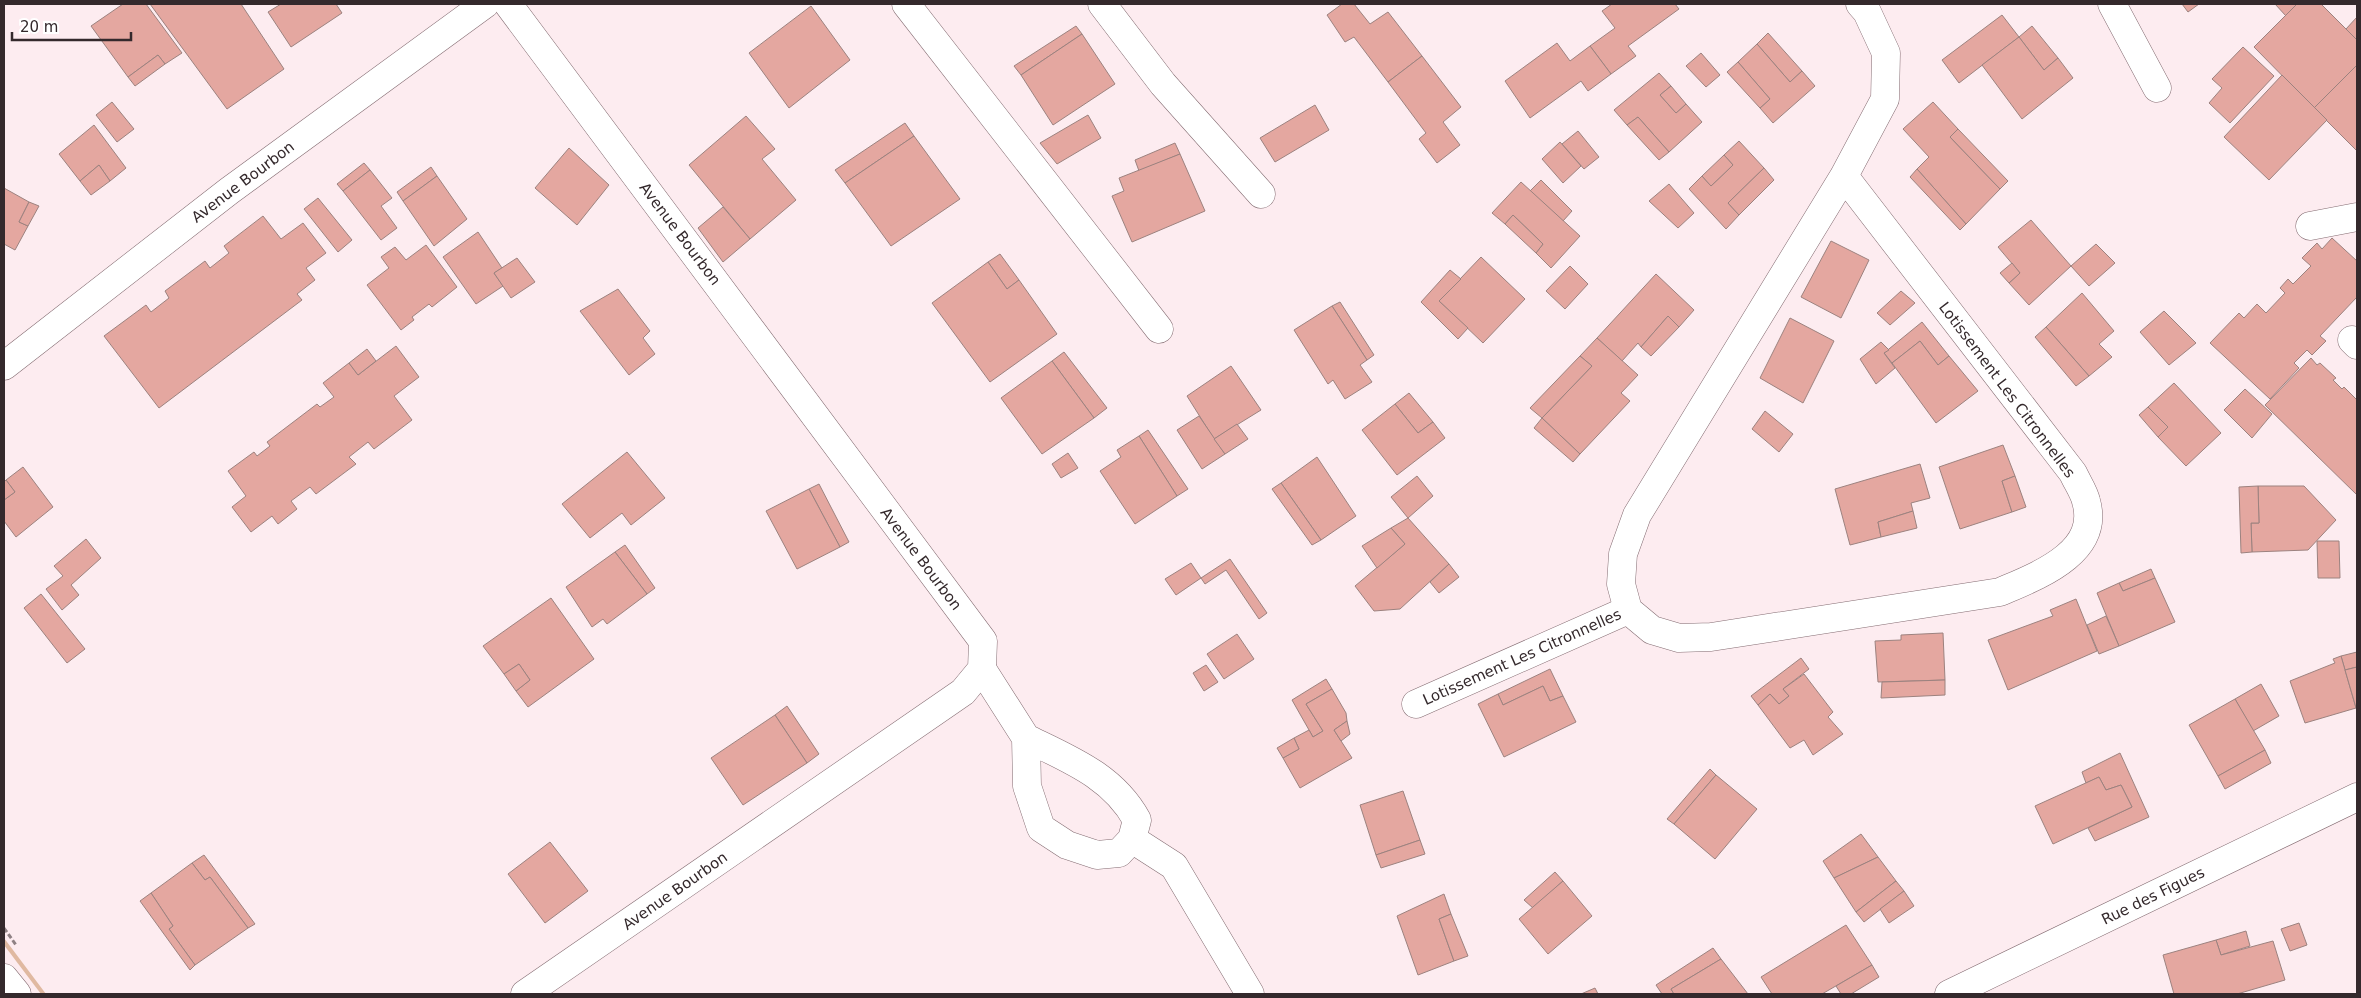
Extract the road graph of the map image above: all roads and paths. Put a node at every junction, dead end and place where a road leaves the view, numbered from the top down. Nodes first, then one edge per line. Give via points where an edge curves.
1 (485, 4) edge
2 (508, 4) edge
3 (906, 4) edge
4 (1102, 4) edge
5 (1860, 4) edge
6 (2112, 4) edge
7 (2157, 88) dead end
8 (1844, 176) junction
9 (1261, 194) dead end
10 (2357, 217) edge
11 (2310, 226) dead end
12 (1159, 329) dead end
13 (4, 366) edge
14 (1628, 610) junction
15 (982, 669) junction
16 (1416, 704) dead end
17 (1026, 738) junction
18 (2357, 798) edge
19 (1132, 838) junction
20 (4, 978) edge
21 (16, 994) edge
22 (525, 994) edge
23 (1250, 994) edge
24 (1950, 994) edge

1 - 13 street, Avenue Bourbon via 229,191
2 - 15 street, Avenue Bourbon via 982,641
3 - 12 street
4 - 9 street via 1163,84
5 - 8 street, Lotissement Les Citronnelles via 1886,53 1886,99
6 - 7 street
8 - 14 street, Lotissement Les Citronnelles via 1637,515 1623,554 1621,584
8 - 14 street, Lotissement Les Citronnelles via 2073,473 2087,502 2087,530 2076,550 2042,574 2000,592 1712,637 1679,638 1652,630
10 - 11 street
14 - 16 street, Lotissement Les Citronnelles
15 - 17 street
15 - 22 street, Avenue Bourbon via 963,692
17 - 19 street via 1092,771 1129,805 1137,820
17 - 19 street via 1027,786 1041,828 1067,845 1097,855 1118,853
18 - 24 street, Rue des Figues
19 - 23 street via 1174,866
20 - 21 street

